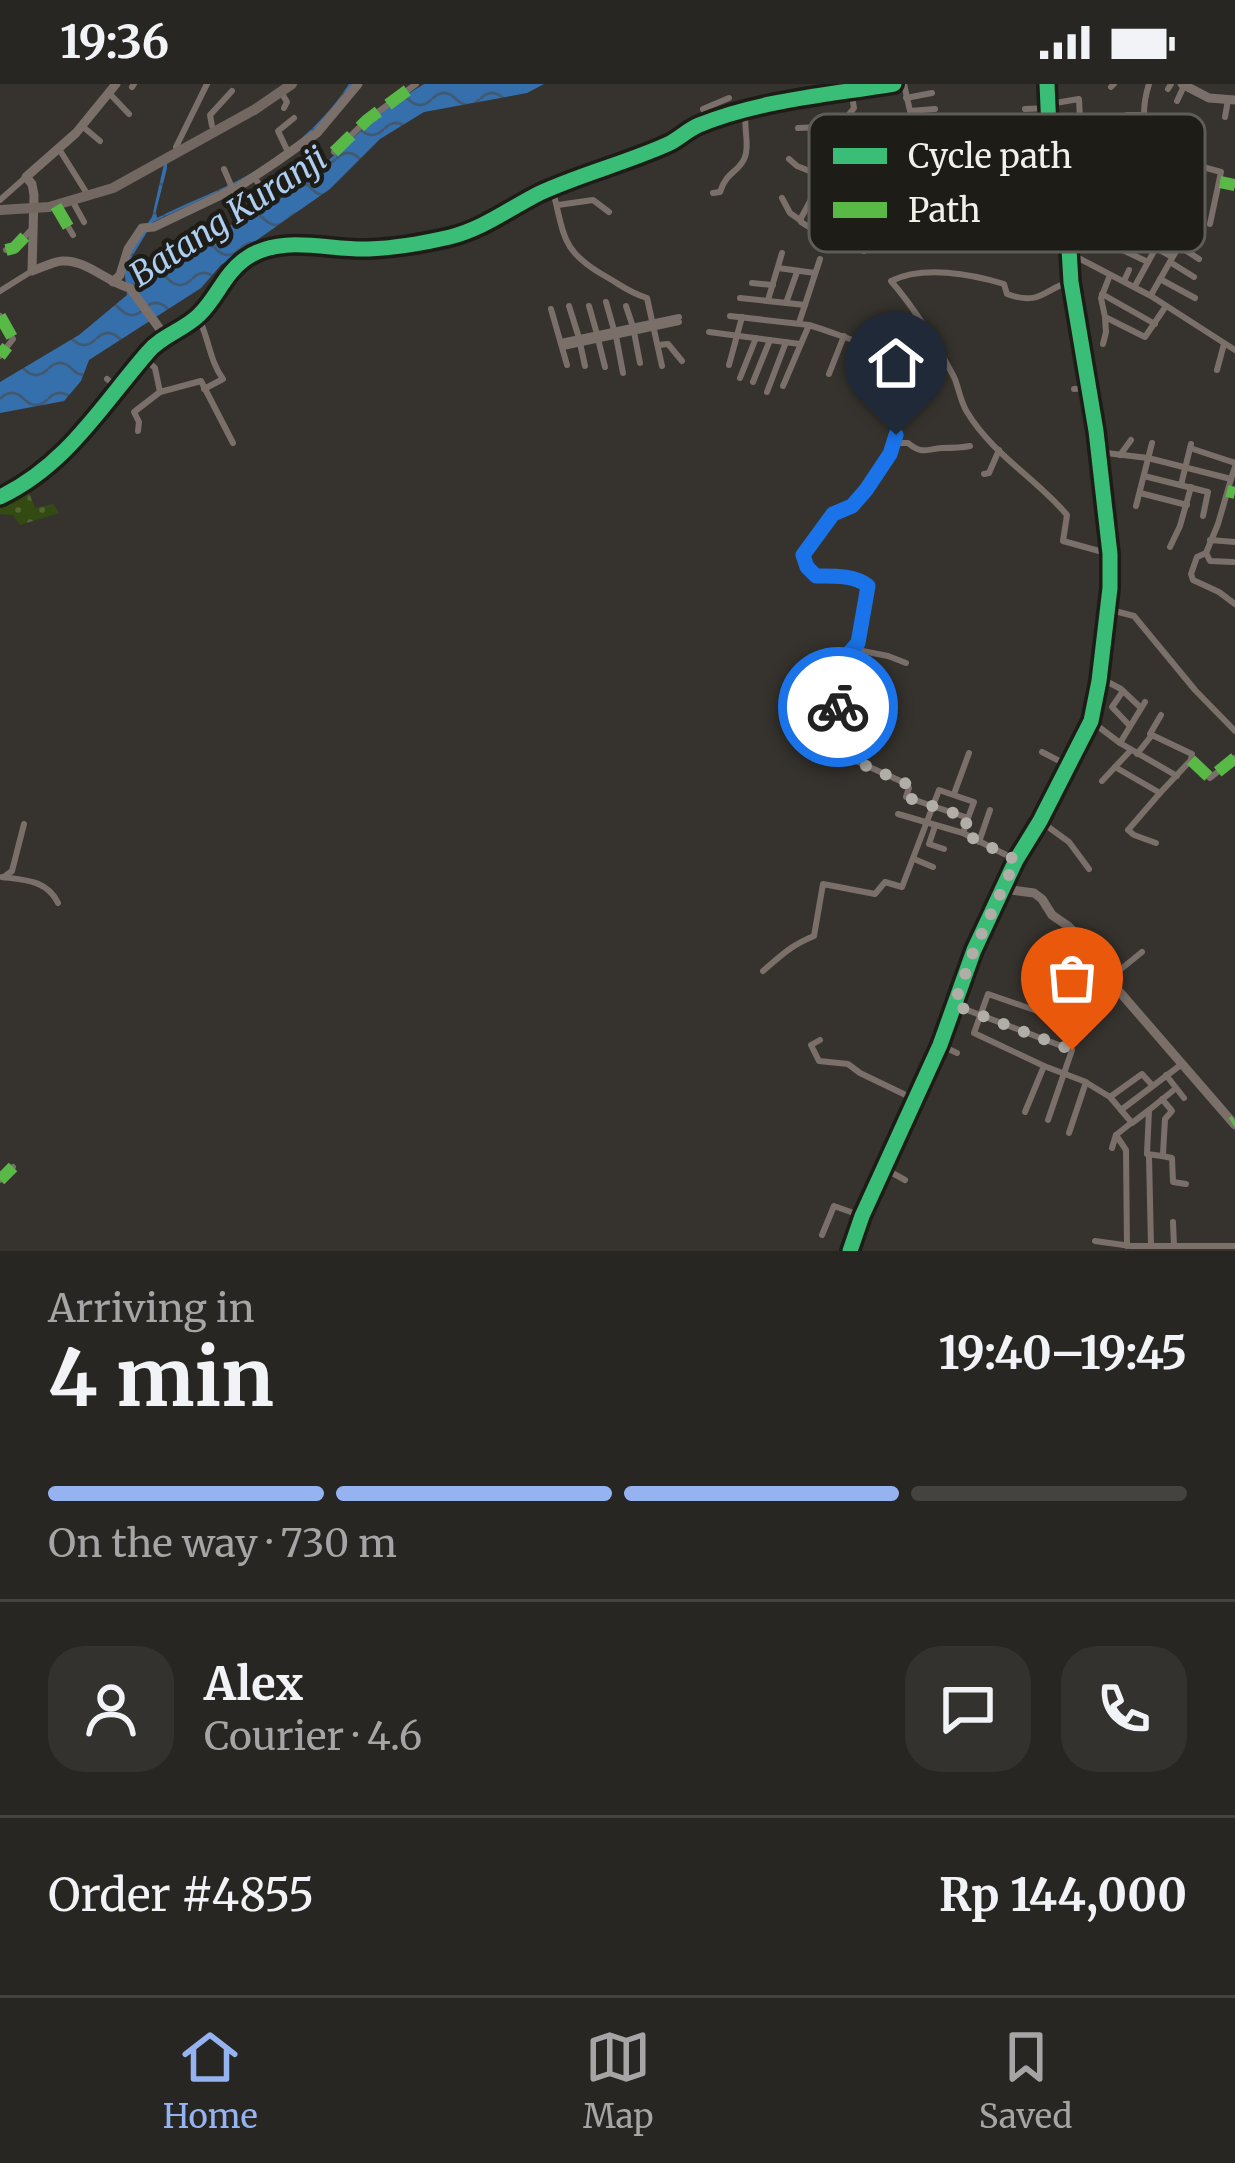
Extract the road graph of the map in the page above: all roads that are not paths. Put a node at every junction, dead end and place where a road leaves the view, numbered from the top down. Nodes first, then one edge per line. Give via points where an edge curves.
1 (207, 84) edge
2 (358, 84) edge
3 (414, 84) edge
4 (894, 84) edge
5 (904, 84) edge
6 (1047, 84) edge
7 (1149, 84) edge
8 (1183, 85) edge
9 (284, 87) edge
10 (113, 88) edge
11 (232, 91) dead end
12 (850, 91) junction
13 (932, 93) dead end
14 (210, 98) dead end
15 (729, 98) dead end
16 (906, 98) junction
17 (1232, 100) edge
18 (1177, 101) dead end
19 (216, 106) junction
20 (1049, 106) junction
21 (284, 108) dead end
22 (935, 109) dead end
23 (747, 110) junction
24 (1025, 110) dead end
25 (129, 114) dead end
26 (849, 114) edge
27 (1049, 114) edge
28 (1079, 114) edge
29 (1143, 114) edge
30 (1226, 117) dead end
31 (294, 118) dead end
32 (706, 120) junction
33 (212, 126) junction
34 (82, 127) junction
35 (809, 127) edge
36 (797, 128) dead end
37 (100, 141) dead end
38 (178, 147) junction
39 (59, 148) junction
40 (287, 151) junction
41 (334, 152) dead end
42 (789, 159) dead end
43 (1205, 167) edge
44 (224, 169) dead end
45 (809, 171) edge
46 (26, 177) junction
47 (254, 177) junction
48 (1220, 182) junction
49 (1235, 184) edge
50 (232, 186) junction
51 (552, 188) junction
52 (262, 190) dead end
53 (86, 192) junction
54 (713, 193) dead end
55 (782, 198) dead end
56 (73, 202) junction
57 (809, 204) edge
58 (0, 205) edge
59 (33, 206) junction
60 (56, 206) junction
61 (556, 206) junction
62 (609, 212) dead end
63 (800, 220) junction
64 (84, 222) dead end
65 (1210, 224) dead end
66 (809, 226) edge
67 (31, 230) junction
68 (74, 235) dead end
69 (6, 250) dead end
70 (1069, 252) edge
71 (1071, 252) edge
72 (1127, 252) edge
73 (1153, 252) edge
74 (1160, 252) edge
75 (1176, 252) edge
76 (1188, 252) edge
77 (782, 253) dead end
78 (820, 259) dead end
79 (1199, 259) dead end
80 (1171, 260) junction
81 (1148, 262) junction
82 (778, 268) junction
83 (1129, 270) dead end
84 (32, 271) junction
85 (797, 271) junction
86 (815, 273) junction
87 (1111, 274) junction
88 (1194, 277) dead end
89 (1160, 279) junction
90 (1124, 281) junction
91 (112, 282) junction
92 (1071, 282) junction
93 (752, 283) dead end
94 (769, 285) junction
95 (1134, 287) junction
96 (0, 291) edge
97 (1102, 294) junction
98 (1150, 296) junction
99 (740, 298) dead end
100 (1195, 298) dead end
101 (766, 300) junction
102 (606, 302) dead end
103 (786, 303) junction
104 (805, 305) junction
105 (569, 306) dead end
106 (589, 306) dead end
107 (626, 306) dead end
108 (1166, 306) junction
109 (551, 310) dead end
110 (0, 316) edge
111 (730, 316) dead end
112 (1105, 316) junction
113 (198, 317) junction
114 (742, 317) junction
115 (679, 320) dead end
116 (799, 323) junction
117 (1155, 323) junction
118 (654, 325) junction
119 (809, 325) junction
120 (633, 329) junction
121 (709, 332) dead end
122 (615, 333) junction
123 (739, 335) junction
124 (165, 336) junction
125 (844, 336) junction
126 (598, 337) junction
127 (756, 338) junction
128 (579, 340) junction
129 (770, 340) junction
130 (786, 342) junction
131 (562, 344) junction
132 (800, 344) junction
133 (1103, 344) dead end
134 (1224, 344) junction
135 (658, 345) junction
136 (1235, 350) edge
137 (904, 354) junction
138 (0, 356) edge
139 (942, 357) junction
140 (144, 358) junction
141 (682, 361) dead end
142 (640, 363) dead end
143 (567, 365) dead end
144 (729, 365) dead end
145 (586, 366) dead end
146 (662, 366) dead end
147 (605, 368) dead end
148 (1216, 370) dead end
149 (623, 373) dead end
150 (829, 374) dead end
151 (740, 378) dead end
152 (107, 379) dead end
153 (753, 382) dead end
154 (783, 386) dead end
155 (119, 388) junction
156 (1074, 388) dead end
157 (1087, 388) junction
158 (204, 389) junction
159 (160, 392) junction
160 (767, 392) dead end
161 (138, 431) dead end
162 (1131, 440) dead end
163 (233, 443) dead end
164 (893, 443) junction
165 (1152, 443) dead end
166 (970, 446) dead end
167 (999, 450) junction
168 (1098, 452) junction
169 (1120, 455) junction
170 (1148, 458) junction
171 (1235, 465) edge
172 (1185, 466) junction
173 (984, 474) dead end
174 (1144, 476) junction
175 (1231, 479) junction
176 (1181, 485) junction
177 (1191, 487) junction
178 (1208, 492) junction
179 (1140, 493) junction
180 (1229, 494) edge
181 (0, 497) edge
182 (1186, 505) junction
183 (1136, 506) dead end
184 (1203, 516) dead end
185 (1210, 540) junction
186 (1235, 542) edge
187 (1170, 547) dead end
188 (1110, 554) junction
189 (1206, 554) junction
190 (1233, 562) edge
191 (1235, 604) edge
192 (1107, 609) junction
193 (852, 648) junction
194 (906, 663) dead end
195 (1100, 681) junction
196 (1123, 691) junction
197 (1161, 715) dead end
198 (1091, 721) junction
199 (1130, 726) junction
200 (1235, 731) edge
201 (1150, 734) junction
202 (1120, 743) junction
203 (1042, 752) dead end
204 (1134, 752) junction
205 (970, 753) dead end
206 (1235, 758) edge
207 (1191, 760) junction
208 (1069, 766) junction
209 (1115, 767) junction
210 (1177, 776) junction
211 (1102, 781) dead end
212 (1160, 793) junction
213 (954, 794) junction
214 (933, 806) junction
215 (990, 810) dead end
216 (898, 814) dead end
217 (968, 818) junction
218 (1040, 820) junction
219 (23, 824) dead end
220 (931, 825) junction
221 (963, 833) junction
222 (979, 842) junction
223 (1069, 842) junction
224 (925, 843) junction
225 (1156, 843) dead end
226 (944, 850) dead end
227 (1061, 850) dead end
228 (914, 859) junction
229 (1016, 860) junction
230 (933, 867) dead end
231 (1089, 869) dead end
232 (1, 877) edge
233 (1004, 889) junction
234 (58, 903) dead end
235 (1142, 952) dead end
236 (763, 971) dead end
237 (1110, 978) junction
238 (954, 1005) junction
239 (980, 1013) junction
240 (1060, 1029) dead end
241 (820, 1040) dead end
242 (940, 1045) junction
243 (957, 1053) dead end
244 (1182, 1064) junction
245 (1044, 1066) junction
246 (1066, 1073) junction
247 (1166, 1076) junction
248 (1086, 1082) junction
249 (1152, 1085) junction
250 (1175, 1089) junction
251 (1110, 1097) junction
252 (1184, 1098) dead end
253 (916, 1100) junction
254 (1162, 1100) junction
255 (1121, 1110) junction
256 (1149, 1110) junction
257 (1025, 1112) dead end
258 (1048, 1120) dead end
259 (1234, 1123) edge
260 (1130, 1124) junction
261 (1148, 1128) junction
262 (1069, 1133) dead end
263 (1116, 1135) junction
264 (1112, 1148) dead end
265 (1149, 1156) junction
266 (1162, 1156) junction
267 (13, 1167) dead end
268 (885, 1169) junction
269 (0, 1180) edge
270 (905, 1180) dead end
271 (1186, 1184) dead end
272 (862, 1216) junction
273 (1173, 1222) dead end
274 (822, 1235) dead end
275 (1095, 1241) dead end
276 (1127, 1246) junction
277 (1151, 1246) junction
278 (1235, 1246) edge
279 (1178, 1248) edge
280 (850, 1251) edge

1 - 38 street
2 - 40 street via 321,129
3 - 41 street
4 - 12 street
5 - 16 street
6 - 20 street
7 - 29 street
8 - 17 street
8 - 18 street
9 - 21 street
9 - 33 main road
9 - 38 main road
10 - 25 street
10 - 34 street
11 - 19 street
12 - 23 street
12 - 26 street
13 - 16 street
14 - 19 street
15 - 32 street via 705,106
16 - 22 street via 910,111
17 - 30 street
19 - 33 street
20 - 24 street
20 - 27 street
20 - 28 street via 1080,99
23 - 32 street
23 - 54 street via 743,163
31 - 40 street via 279,130
32 - 51 street via 662,147
33 - 38 main road
34 - 37 street
34 - 39 street
35 - 36 street
38 - 53 main road
38 - 56 main road via 123,183
39 - 46 street
39 - 53 street
40 - 47 street
42 - 45 street
43 - 48 street via 1220,170
44 - 50 street
46 - 58 street
46 - 59 street
47 - 50 street
47 - 52 street
48 - 49 street
48 - 65 street
50 - 91 street via 142,228
51 - 61 street
51 - 113 street via 473,231 432,241 255,253 222,280
53 - 59 main road
55 - 63 street
56 - 60 main road
56 - 64 street
57 - 63 street
58 - 59 main road
59 - 60 main road
59 - 67 street
60 - 68 street
61 - 62 street via 593,200
61 - 118 street via 574,254 647,298
63 - 66 street
67 - 69 street
67 - 84 street
70 - 92 street
71 - 87 street
72 - 81 street
73 - 81 street
74 - 80 street
75 - 80 street
76 - 79 street
77 - 82 street
78 - 86 street
80 - 88 street
80 - 89 street
81 - 95 street
82 - 85 street
82 - 94 street
83 - 90 street
84 - 91 street via 69,261
84 - 96 street
85 - 86 street
85 - 103 street
86 - 104 street
87 - 90 street
87 - 97 street
89 - 98 street
89 - 100 street
90 - 95 street
91 - 124 street via 133,290
92 - 139 street via 1018,298 1004,284 970,274 893,279
92 - 157 street
93 - 94 street
94 - 101 street
95 - 98 street
97 - 112 street
97 - 117 street
98 - 108 street
99 - 101 street
101 - 103 street
102 - 122 street
103 - 104 street
104 - 116 street
105 - 128 street
106 - 126 street
107 - 120 street
108 - 117 street
108 - 134 street
109 - 131 street
110 - 138 street via 13,338
111 - 114 street
112 - 117 street via 1145,337
112 - 133 street
113 - 124 street
113 - 158 street via 223,379
114 - 116 street
114 - 123 street
115 - 118 street
116 - 119 street
118 - 120 street
118 - 135 street
119 - 125 street
119 - 132 street
120 - 122 street
120 - 142 street
121 - 123 street
122 - 126 street
122 - 149 street
123 - 127 street
123 - 144 street
124 - 140 street
125 - 137 street
125 - 150 street
126 - 128 street
126 - 147 street
127 - 129 street
127 - 151 street
128 - 131 street
128 - 145 street
129 - 130 street
129 - 153 street
130 - 132 street
130 - 160 street
131 - 143 street
132 - 154 street
134 - 136 street
134 - 148 street
135 - 141 street via 668,344
135 - 146 street
137 - 139 street
137 - 164 street via 888,402 897,426
139 - 167 street via 966,411
140 - 155 street
140 - 159 street
152 - 155 street
155 - 181 street via 57,460
156 - 157 street
157 - 168 street
158 - 159 street via 197,380
158 - 163 street
159 - 161 street via 134,412
162 - 169 street
164 - 166 street via 929,452
164 - 193 street via 860,498 833,514 803,555 816,576 868,586
165 - 170 street
167 - 173 street
167 - 188 street via 1064,511 1063,541
168 - 169 street
168 - 188 street
169 - 170 street
170 - 172 street
170 - 174 street
171 - 172 street via 1190,446
171 - 175 street
172 - 175 street
172 - 176 street
174 - 176 street
174 - 179 street
175 - 180 street
176 - 177 street
177 - 178 street
177 - 182 street
178 - 180 street
178 - 184 street
179 - 182 street
179 - 183 street
180 - 185 street
182 - 187 street
185 - 186 street
185 - 189 street
188 - 192 street
189 - 190 street
189 - 191 street via 1198,555 1191,578
192 - 195 street
192 - 200 street via 1134,616
193 - 194 street
193 - 214 street via 825,748 898,779 908,786 906,797
195 - 196 street
195 - 198 street
196 - 199 street via 1112,707
196 - 199 street via 1143,705
197 - 201 street
198 - 202 street
198 - 208 street
199 - 202 street
201 - 204 street
201 - 207 street
202 - 204 street
203 - 208 street
204 - 209 street
204 - 210 street
205 - 213 street
206 - 207 street via 1210,778
207 - 210 street
208 - 218 street
209 - 211 street
209 - 212 street
210 - 212 street
212 - 225 street via 1128,830
213 - 214 street via 939,790
213 - 217 street via 974,802
214 - 217 street
214 - 220 street
215 - 222 street
216 - 220 street
217 - 221 street
218 - 223 street
218 - 229 street
219 - 232 street via 10,876
220 - 221 street
220 - 224 street
221 - 222 street
222 - 229 street
223 - 227 street
223 - 231 street
224 - 226 street
224 - 228 street
228 - 230 street
228 - 236 street via 902,887 885,882 874,893 823,884 814,936
229 - 233 street
232 - 234 street via 47,887
233 - 237 street via 1042,898
233 - 238 street
235 - 237 street
237 - 244 street
238 - 239 street
238 - 242 street
239 - 240 street via 988,994 1046,1014
239 - 245 street via 974,1036
239 - 246 street via 1072,1050
241 - 253 street via 811,1045 819,1061 853,1066
242 - 243 street
242 - 253 street
244 - 247 street
244 - 259 street
245 - 246 street
245 - 257 street
246 - 248 street
246 - 258 street
247 - 249 street
247 - 250 street
248 - 251 street
248 - 262 street
249 - 251 street via 1142,1074
249 - 255 street
250 - 252 street
250 - 254 street
251 - 255 street
253 - 268 street
254 - 256 street
254 - 266 street via 1172,1111
255 - 260 street
256 - 260 street
256 - 261 street
260 - 261 street
260 - 263 street
261 - 265 street
263 - 264 street
263 - 276 street via 1126,1150
265 - 266 street
265 - 277 street
266 - 271 street via 1172,1153 1173,1182
267 - 269 street
268 - 270 street
268 - 272 street
272 - 274 street via 834,1206
272 - 280 street
273 - 279 street
275 - 276 street
276 - 277 street
277 - 279 street
278 - 279 street

